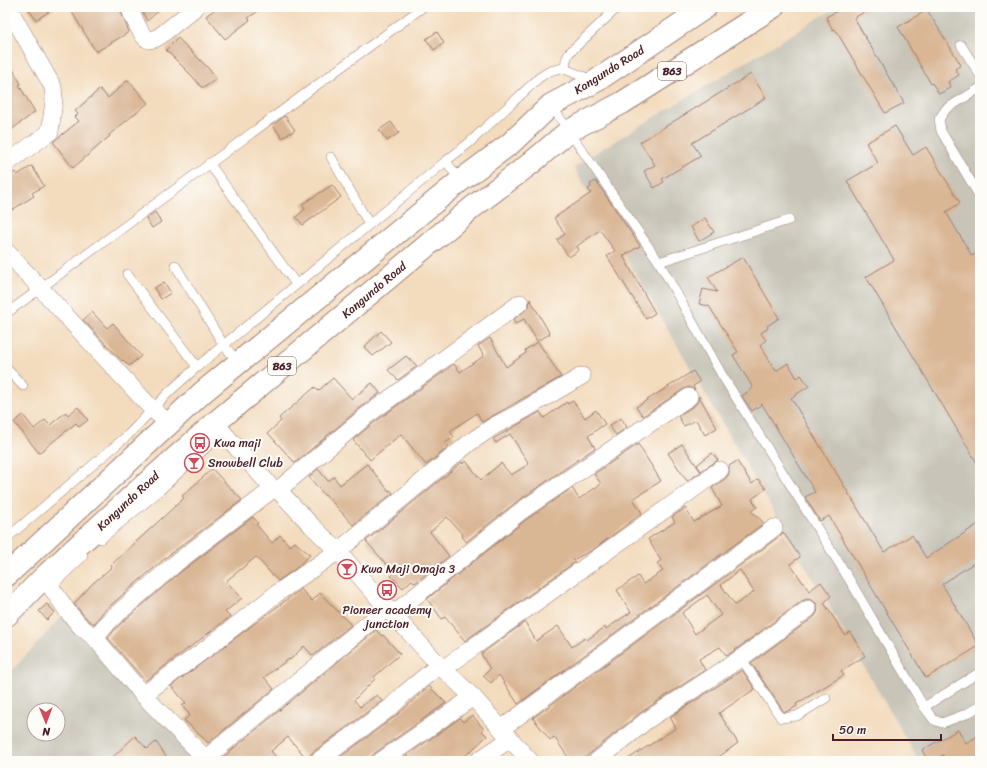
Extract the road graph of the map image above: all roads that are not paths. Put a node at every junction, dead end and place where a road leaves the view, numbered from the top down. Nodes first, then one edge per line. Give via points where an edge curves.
1 (8, 7) edge
2 (128, 7) edge
3 (196, 7) edge
4 (422, 7) edge
5 (618, 7) edge
6 (706, 7) edge
7 (773, 7) edge
8 (961, 45) dead end
9 (565, 69) junction
10 (980, 75) edge
11 (596, 81) junction
12 (980, 88) edge
13 (550, 105) junction
14 (568, 131) junction
15 (331, 157) dead end
16 (446, 161) junction
17 (7, 163) edge
18 (209, 163) junction
19 (460, 181) junction
20 (980, 197) edge
21 (789, 220) dead end
22 (369, 224) junction
23 (8, 255) edge
24 (659, 262) junction
25 (175, 265) dead end
26 (127, 274) dead end
27 (296, 284) junction
28 (40, 288) junction
29 (520, 303) dead end
30 (7, 313) edge
31 (223, 344) junction
32 (238, 362) junction
33 (197, 368) junction
34 (7, 369) edge
35 (582, 376) dead end
36 (23, 386) dead end
37 (688, 397) dead end
38 (153, 410) junction
39 (170, 423) junction
40 (219, 428) junction
41 (720, 470) dead end
42 (276, 489) junction
43 (774, 528) dead end
44 (7, 538) edge
45 (338, 551) junction
46 (7, 576) edge
47 (47, 582) junction
48 (808, 609) dead end
49 (390, 611) junction
50 (7, 615) edge
51 (95, 638) junction
52 (741, 658) junction
53 (441, 667) junction
54 (980, 672) edge
55 (143, 696) junction
56 (473, 697) junction
57 (826, 698) dead end
58 (980, 706) edge
59 (924, 707) junction
60 (505, 734) junction
61 (207, 760) edge
62 (318, 761) edge
63 (381, 761) edge
64 (478, 761) edge
65 (530, 761) edge
66 (597, 761) edge

1 - 17 street via 53,87 54,100 50,132
2 - 3 street via 143,35 153,40
4 - 18 lane
5 - 9 lane via 569,53
6 - 11 highway, Kangundo Road / B63
7 - 14 highway, Kangundo Road / B63 via 622,103
8 - 10 lane
9 - 11 lane
9 - 16 lane via 550,71 540,77
11 - 13 highway, Kangundo Road / B63
12 - 20 lane via 946,109 939,119 941,131
13 - 14 lane
13 - 19 highway, Kangundo Road / B63 via 511,143
14 - 24 lane
14 - 40 highway, Kangundo Road / B63 via 472,208
15 - 22 lane
16 - 19 lane
16 - 22 lane
18 - 27 lane
18 - 28 lane
19 - 32 highway, Kangundo Road / B63
21 - 24 lane
22 - 27 lane
23 - 28 street
24 - 59 lane via 722,376 852,584
25 - 31 lane
26 - 33 lane
27 - 31 lane
28 - 30 lane
28 - 38 street
29 - 42 street via 366,416
31 - 32 lane
31 - 33 lane
32 - 39 highway, Kangundo Road / B63
33 - 38 lane via 170,391
34 - 36 lane
35 - 45 street via 469,443
37 - 49 street via 521,511
38 - 39 street
38 - 44 lane via 99,461
39 - 46 highway, Kangundo Road / B63
40 - 42 street
40 - 47 highway, Kangundo Road / B63 via 132,496 89,543
41 - 53 street
42 - 45 street
42 - 51 street via 176,563 110,620
43 - 60 street
45 - 49 street
45 - 55 street via 276,594
47 - 50 highway, Kangundo Road / B63
47 - 51 street via 68,612
48 - 52 street
49 - 53 street
49 - 61 street
51 - 55 street
52 - 57 lane via 781,718 797,716
52 - 66 street via 646,721
53 - 56 street
53 - 62 street
54 - 59 lane
55 - 61 street
56 - 60 street
56 - 63 street
58 - 59 lane via 942,723 934,720
60 - 64 street
60 - 65 street

